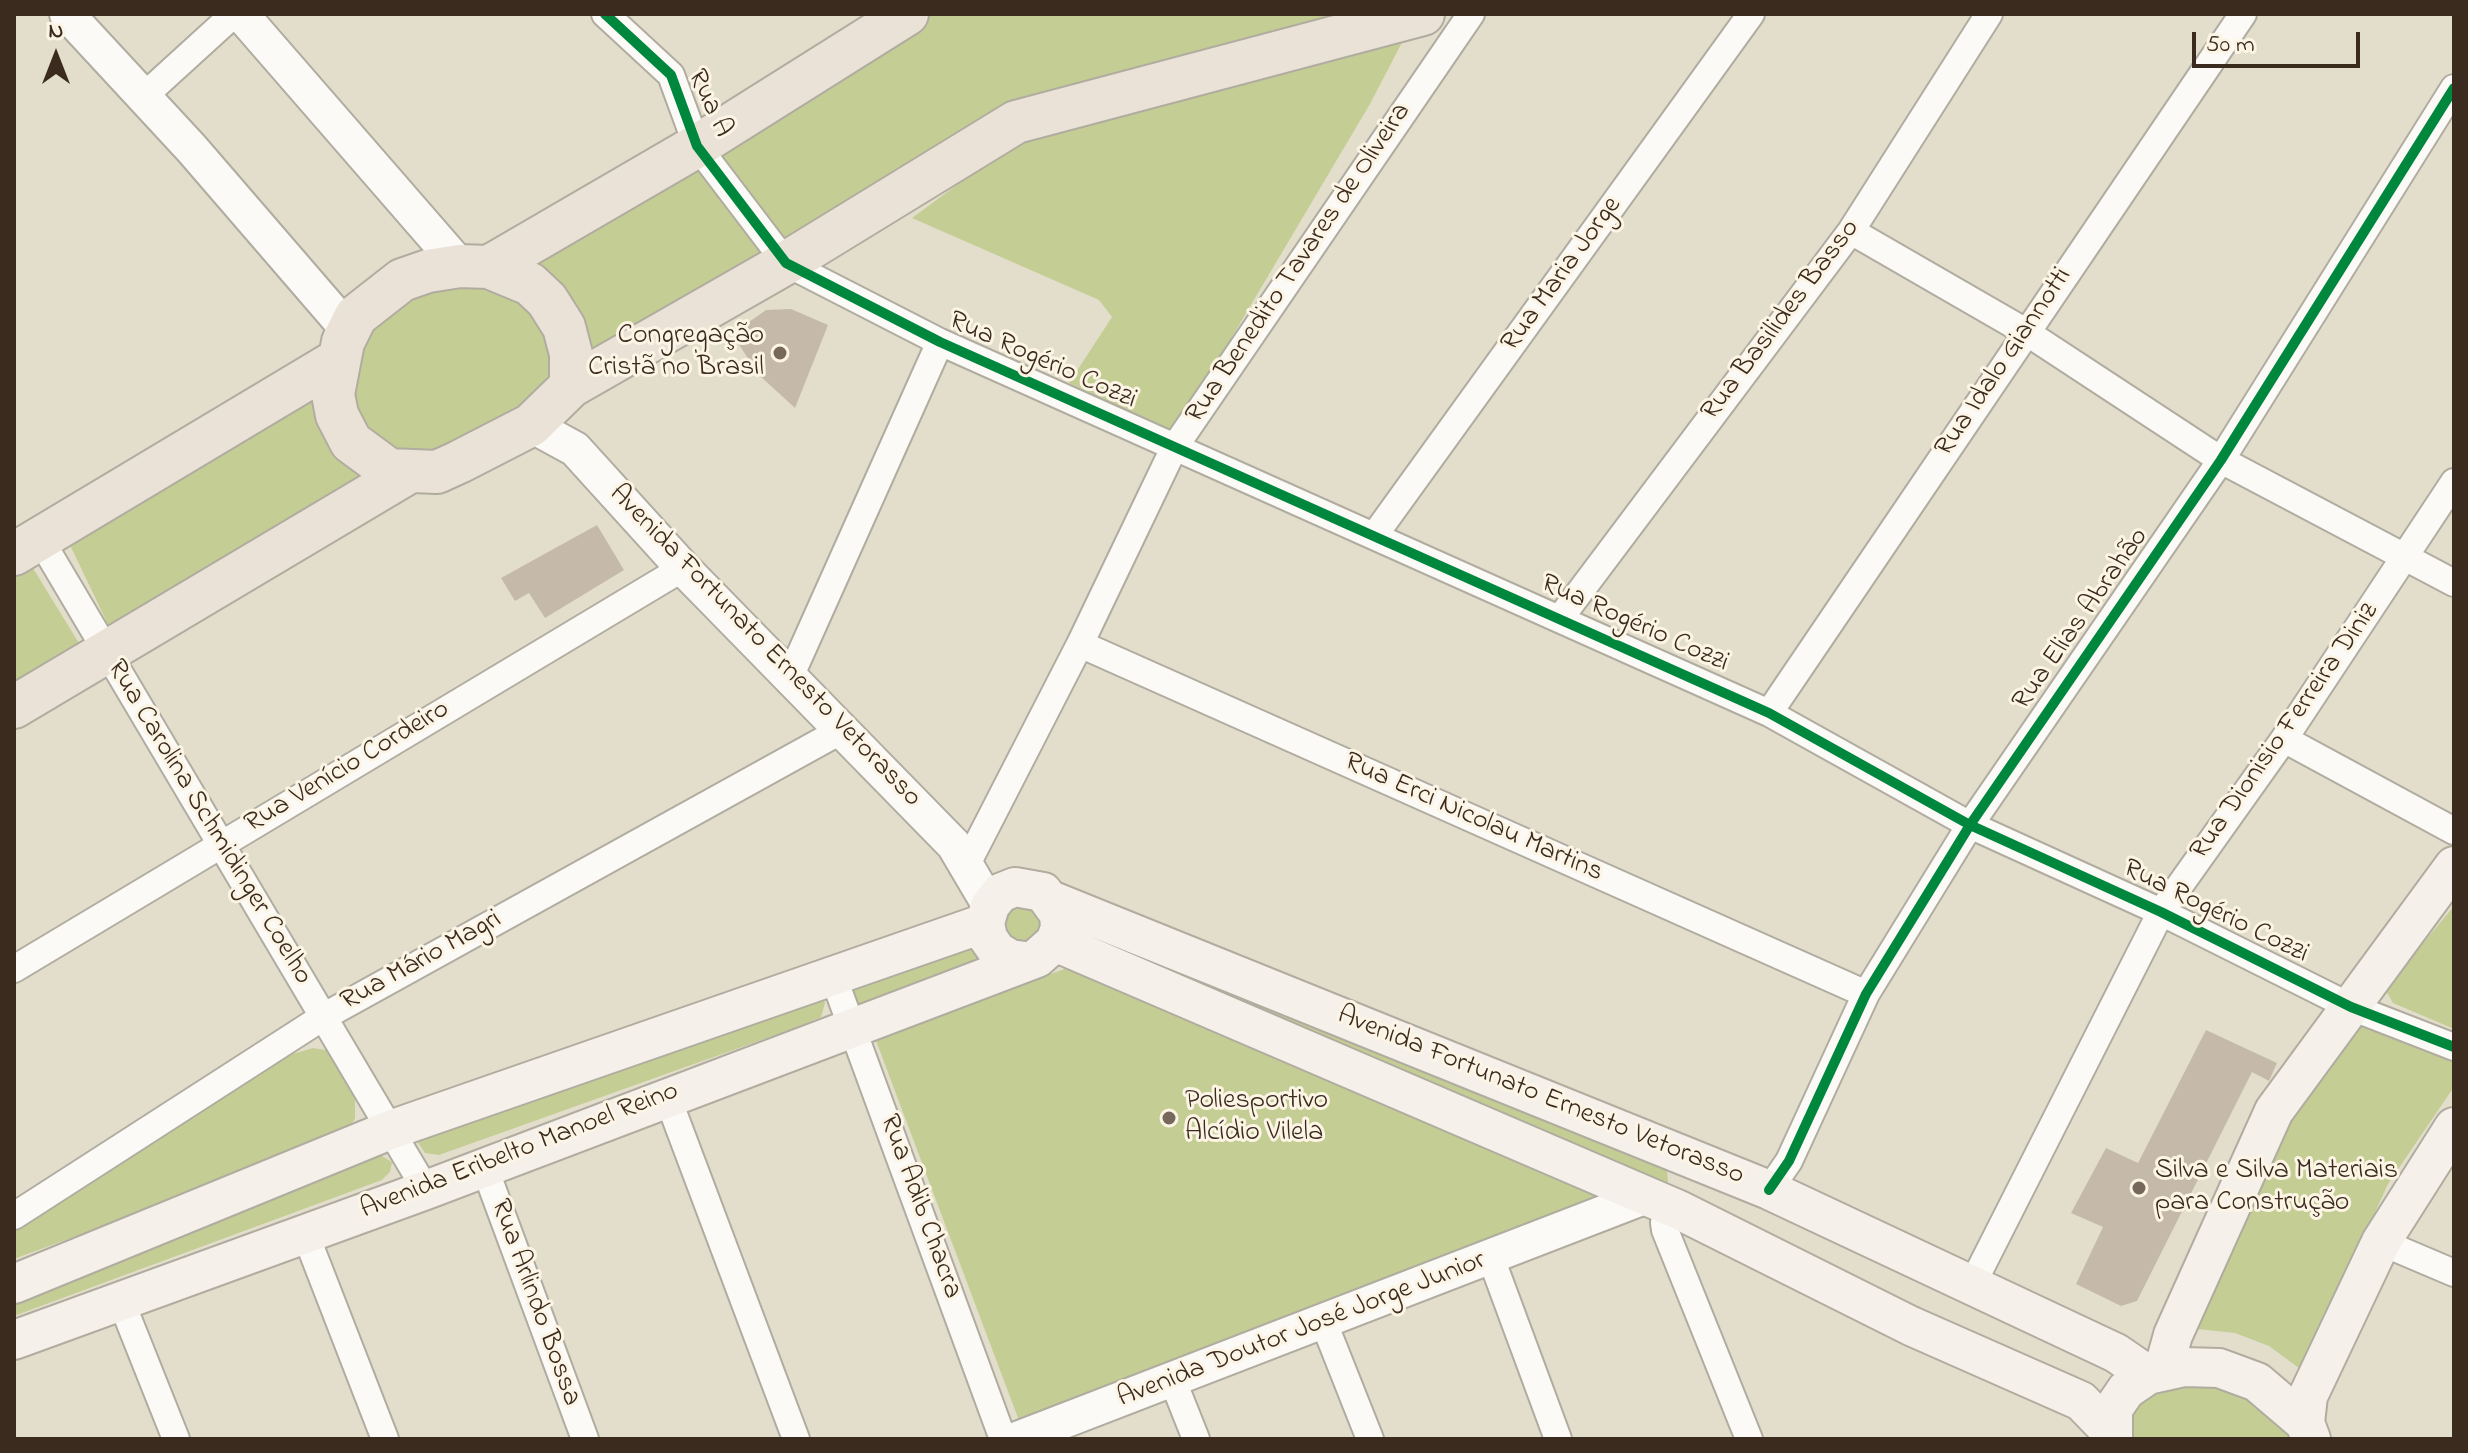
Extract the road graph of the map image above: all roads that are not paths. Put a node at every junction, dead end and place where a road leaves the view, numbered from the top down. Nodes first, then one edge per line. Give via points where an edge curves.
1 (67, 14) edge
2 (234, 14) edge
3 (241, 14) edge
4 (605, 14) edge
5 (907, 14) edge
6 (1423, 14) edge
7 (1471, 14) edge
8 (1751, 14) edge
9 (1989, 14) edge
10 (2243, 14) edge
11 (2454, 88) edge
12 (144, 96) junction
13 (697, 146) junction
14 (1851, 231) junction
15 (786, 263) junction
16 (475, 267) junction
17 (2026, 332) junction
18 (940, 342) junction
19 (343, 345) junction
20 (567, 390) junction
21 (531, 425) junction
22 (1174, 448) junction
23 (575, 449) junction
24 (2221, 460) junction
25 (409, 472) junction
26 (2454, 482) edge
27 (1374, 536) junction
28 (27, 546) edge
29 (2406, 558) junction
30 (683, 568) junction
31 (2454, 583) edge
32 (1561, 617) junction
33 (1080, 644) junction
34 (107, 652) junction
35 (790, 677) junction
36 (14, 707) edge
37 (1769, 713) junction
38 (842, 730) junction
39 (2284, 739) junction
40 (1970, 825) junction
41 (2454, 831) edge
42 (221, 844) junction
43 (965, 855) junction
44 (2454, 866) edge
45 (1042, 894) junction
46 (2161, 912) junction
47 (987, 914) junction
48 (1040, 951) junction
49 (14, 969) edge
50 (833, 976) junction
51 (1866, 994) junction
52 (2351, 1007) junction
53 (323, 1017) junction
54 (853, 1027) junction
55 (2454, 1047) edge
56 (667, 1096) junction
57 (2454, 1127) edge
58 (390, 1130) junction
59 (484, 1166) junction
60 (1586, 1169) junction
61 (426, 1190) junction
62 (1769, 1190) junction
63 (1663, 1203) junction
64 (14, 1216) edge
65 (1586, 1220) junction
66 (305, 1233) junction
67 (2381, 1242) junction
68 (1491, 1258) junction
69 (2454, 1273) edge
70 (14, 1284) edge
71 (1972, 1285) junction
72 (121, 1301) junction
73 (1324, 1323) junction
74 (14, 1340) edge
75 (2156, 1373) junction
76 (1173, 1381) junction
77 (2311, 1434) edge
78 (2112, 1436) edge
79 (176, 1439) edge
80 (385, 1439) edge
81 (585, 1439) edge
82 (796, 1439) edge
83 (1003, 1439) edge
84 (1017, 1439) edge
85 (1196, 1439) edge
86 (1370, 1439) edge
87 (1558, 1439) edge
88 (1749, 1439) edge

1 - 12 street
2 - 12 street
3 - 16 street
4 - 13 street, Rua A via 671,75
5 - 13 main road
6 - 15 main road via 1016,122
7 - 22 street, Rua Benedito Tavares de Oliveira
8 - 27 street, Rua Maria Jorge
9 - 14 street, Rua Basilides Basso
10 - 17 street, Rua Idalo Giannotti
11 - 24 street, Rua Elias Abrahão
12 - 19 street
13 - 15 street, Rua A
13 - 16 main road
14 - 17 street
14 - 32 street, Rua Basilides Basso
15 - 18 street, Rua Rogério Cozzi
15 - 20 main road
16 - 19 main road via 428,271 402,280 356,316
16 - 20 main road via 530,284 547,300 564,327 571,354
17 - 24 street
17 - 37 street, Rua Idalo Giannotti
18 - 22 street, Rua Rogério Cozzi
18 - 35 street
19 - 25 main road via 333,394 351,442 389,470
19 - 28 main road
20 - 21 main road
20 - 23 street, Avenida Fortunato Ernesto Vetorasso
21 - 23 street, Avenida Fortunato Ernesto Vetorasso
21 - 25 main road via 437,472
22 - 27 street, Rua Rogério Cozzi
22 - 33 street, Rua Benedito Tavares de Oliveira
23 - 30 street, Avenida Fortunato Ernesto Vetorasso
24 - 29 street
24 - 40 street, Rua Elias Abrahão
25 - 34 main road
26 - 29 street, Rua Dionisio Ferreira Diniz
27 - 32 street, Rua Rogério Cozzi
28 - 34 street, Rua Carolina Schmidinger Coelho
29 - 31 street
29 - 39 street, Rua Dionisio Ferreira Diniz
30 - 35 street, Avenida Fortunato Ernesto Vetorasso
30 - 42 street, Rua Venício Cordeiro
32 - 37 street, Rua Rogério Cozzi
33 - 43 street, Rua Benedito Tavares de Oliveira
33 - 51 street, Rua Erci Nicolau Martins
34 - 36 main road
34 - 42 street, Rua Carolina Schmidinger Coelho
35 - 38 street, Avenida Fortunato Ernesto Vetorasso
37 - 40 street, Rua Rogério Cozzi
38 - 43 street, Avenida Fortunato Ernesto Vetorasso
38 - 53 street, Rua Mário Magri
39 - 41 street
39 - 46 street, Rua Dionisio Ferreira Diniz
40 - 46 street, Rua Rogério Cozzi
40 - 51 street, Rua Elias Abrahão
42 - 49 street, Rua Venício Cordeiro
42 - 53 street, Rua Carolina Schmidinger Coelho
43 - 45 street, Avenida Fortunato Ernesto Vetorasso
43 - 47 street, Avenida Fortunato Ernesto Vetorasso
44 - 52 main road
45 - 47 main road via 1015,887 1000,893
45 - 48 main road via 1060,928
45 - 62 main road, Avenida Fortunato Ernesto Vetorasso
46 - 52 street, Rua Rogério Cozzi
46 - 71 street, Rua Dionisio Ferreira Diniz
47 - 48 main road via 988,938 997,951 1010,959
47 - 50 main road, Avenida Eribelto Manoel Reino
48 - 54 main road, Avenida Eribelto Manoel Reino
48 - 60 main road, Avenida Fortunato Ernesto Vetorasso
50 - 54 street, Rua Adib Chacra
50 - 58 main road, Avenida Eribelto Manoel Reino
51 - 62 street, Rua Elias Abrahão via 1789,1161
52 - 55 street, Rua Rogério Cozzi
52 - 75 main road via 2274,1111
53 - 58 street, Rua Carolina Schmidinger Coelho
53 - 64 street, Rua Mário Magri
54 - 56 main road, Avenida Eribelto Manoel Reino
54 - 83 street, Rua Adib Chacra
56 - 59 main road, Avenida Eribelto Manoel Reino
56 - 82 street
57 - 67 main road
58 - 61 street, Rua Carolina Schmidinger Coelho
58 - 70 main road, Avenida Eribelto Manoel Reino
59 - 61 main road, Avenida Eribelto Manoel Reino
59 - 81 street, Rua Arlindo Bossa
60 - 63 main road, Avenida Fortunato Ernesto Vetorasso
60 - 65 street via 1598,1193
61 - 66 main road, Avenida Eribelto Manoel Reino
62 - 71 main road, Avenida Fortunato Ernesto Vetorasso
63 - 65 street, Avenida Doutor José Jorge Junior
63 - 78 main road, Avenida Fortunato Ernesto Vetorasso via 1911,1326 2081,1401
63 - 88 street via 1665,1230
65 - 68 street, Avenida Doutor José Jorge Junior
66 - 72 main road, Avenida Eribelto Manoel Reino
66 - 80 street
67 - 69 street
67 - 77 main road via 2308,1396
68 - 73 street, Avenida Doutor José Jorge Junior
68 - 87 street
71 - 75 main road, Avenida Fortunato Ernesto Vetorasso
72 - 74 main road, Avenida Eribelto Manoel Reino
72 - 79 street
73 - 76 street, Avenida Doutor José Jorge Junior
73 - 86 street
75 - 77 main road via 2219,1368 2257,1382
75 - 78 main road via 2126,1390 2113,1409
76 - 84 street, Avenida Doutor José Jorge Junior
76 - 85 street

